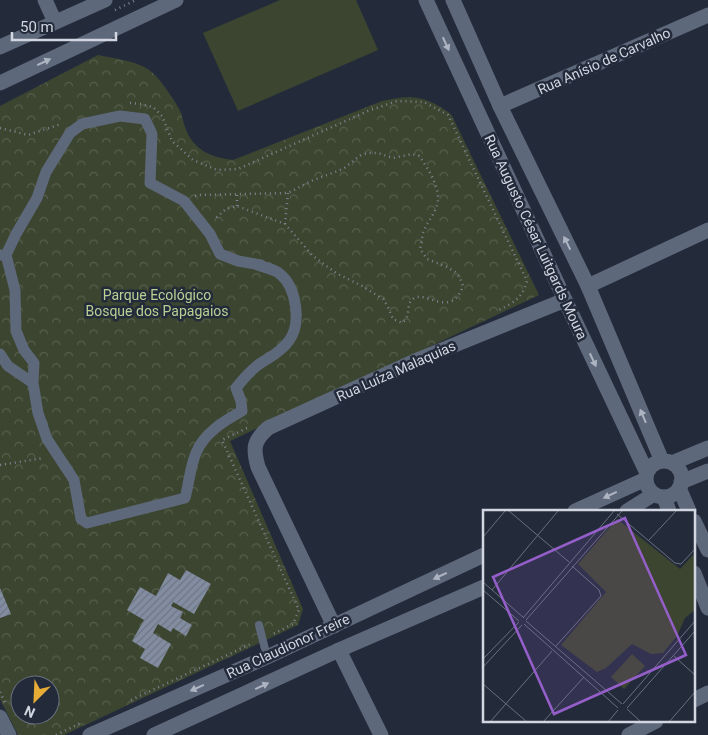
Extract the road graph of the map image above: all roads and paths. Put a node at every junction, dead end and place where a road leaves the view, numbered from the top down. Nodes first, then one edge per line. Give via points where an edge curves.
1 (45, 0) edge
2 (105, 0) edge
3 (176, 0) edge
4 (426, 0) edge
5 (453, 0) edge
6 (708, 15) edge
7 (55, 22) junction
8 (0, 47) edge
9 (0, 83) edge
10 (126, 103) dead end
11 (500, 106) junction
12 (61, 124) dead end
13 (0, 128) edge
14 (288, 193) junction
15 (237, 194) junction
16 (184, 201) junction
17 (237, 206) junction
18 (285, 224) junction
19 (708, 230) edge
20 (210, 234) junction
21 (3, 255) edge
22 (255, 264) junction
23 (270, 268) dead end
24 (588, 286) junction
25 (565, 300) junction
26 (495, 312) dead end
27 (0, 354) edge
28 (33, 383) junction
29 (248, 428) dead end
30 (708, 448) edge
31 (58, 456) junction
32 (667, 462) junction
33 (0, 465) edge
34 (708, 472) edge
35 (646, 476) junction
36 (680, 485) junction
37 (662, 501) edge
38 (578, 510) edge
39 (630, 510) edge
40 (690, 510) edge
41 (696, 525) edge
42 (708, 550) edge
43 (483, 555) edge
44 (696, 578) edge
45 (483, 587) edge
46 (708, 608) edge
47 (259, 626) dead end
48 (334, 626) junction
49 (268, 636) dead end
50 (251, 643) dead end
51 (339, 650) junction
52 (267, 657) junction
53 (708, 693) edge
54 (696, 699) edge
55 (127, 702) dead end
56 (0, 718) edge
57 (654, 722) edge
58 (86, 729) edge
59 (9, 735) edge
60 (56, 735) edge
61 (154, 735) edge
62 (381, 735) edge
63 (629, 735) edge

1 - 7 street
2 - 7 street
9 -> 3 street
4 -> 25 street, Rua Augusto César Luitgards Moura
5 - 11 street, Rua Augusto César Luitgards Moura
6 - 11 street, Rua Anísio de Carvalho
7 - 8 street
10 - 26 path via 153,107 162,116 172,141 193,160 217,170 238,169 368,110 397,101 424,102 448,115 527,281 524,293 513,304
24 -> 11 street, Rua Augusto César Luitgards Moura
12 - 13 path via 28,135
14 - 15 path
14 - 18 path
14 - 18 path via 343,169 369,153 394,158 412,154 419,156 438,196 420,249 427,259 455,272 463,286 456,298 444,303 421,296 414,298 409,303 407,318 402,323 397,322 382,300 313,256
15 - 16 path via 199,195
15 - 17 path
16 - 20 street
16 - 21 street via 150,182 152,134 145,119 120,116 82,124 70,133 46,172 37,198
17 - 18 path
17 - 20 path via 226,209 217,217
19 - 24 street
20 - 22 street via 220,254
21 - 28 street via 15,290 16,331 34,363
22 - 23 street
22 - 31 street via 280,274 292,292 296,305 295,329 276,355 259,364 236,388 242,411 208,435 196,452 185,498 87,523 80,519 74,480
32 -> 24 street, Rua Augusto César Luitgards Moura
25 -> 35 street, Rua Augusto César Luitgards Moura
25 - 48 street, Rua Luíza Malaquias via 416,361 268,428 260,435 254,448 258,467
27 - 28 street via 8,366
28 - 31 street via 38,413 47,439
29 - 49 path via 222,440 299,610 293,624
30 - 32 street
31 - 33 path
32 - 35 street via 655,463
32 - 36 street, Rua Augusto César Luitgards Moura via 678,468
34 - 36 street
35 - 37 street, Rua Augusto César Luitgards Moura via 647,485
35 -> 38 street
36 - 37 street via 673,495
36 - 40 street, Rua Augusto César Luitgards Moura
37 - 39 street
41 - 42 street
43 -> 48 street, Rua Claudionor Freire
44 - 46 street
45 - 51 street, Rua Claudionor Freire
47 - 52 lane
48 - 52 street, Rua Claudionor Freire
50 - 55 path
61 -> 51 street, Rua Claudionor Freire
51 - 62 street
52 -> 58 street, Rua Claudionor Freire
53 - 54 street
56 - 59 street
57 - 63 street
58 - 60 path

